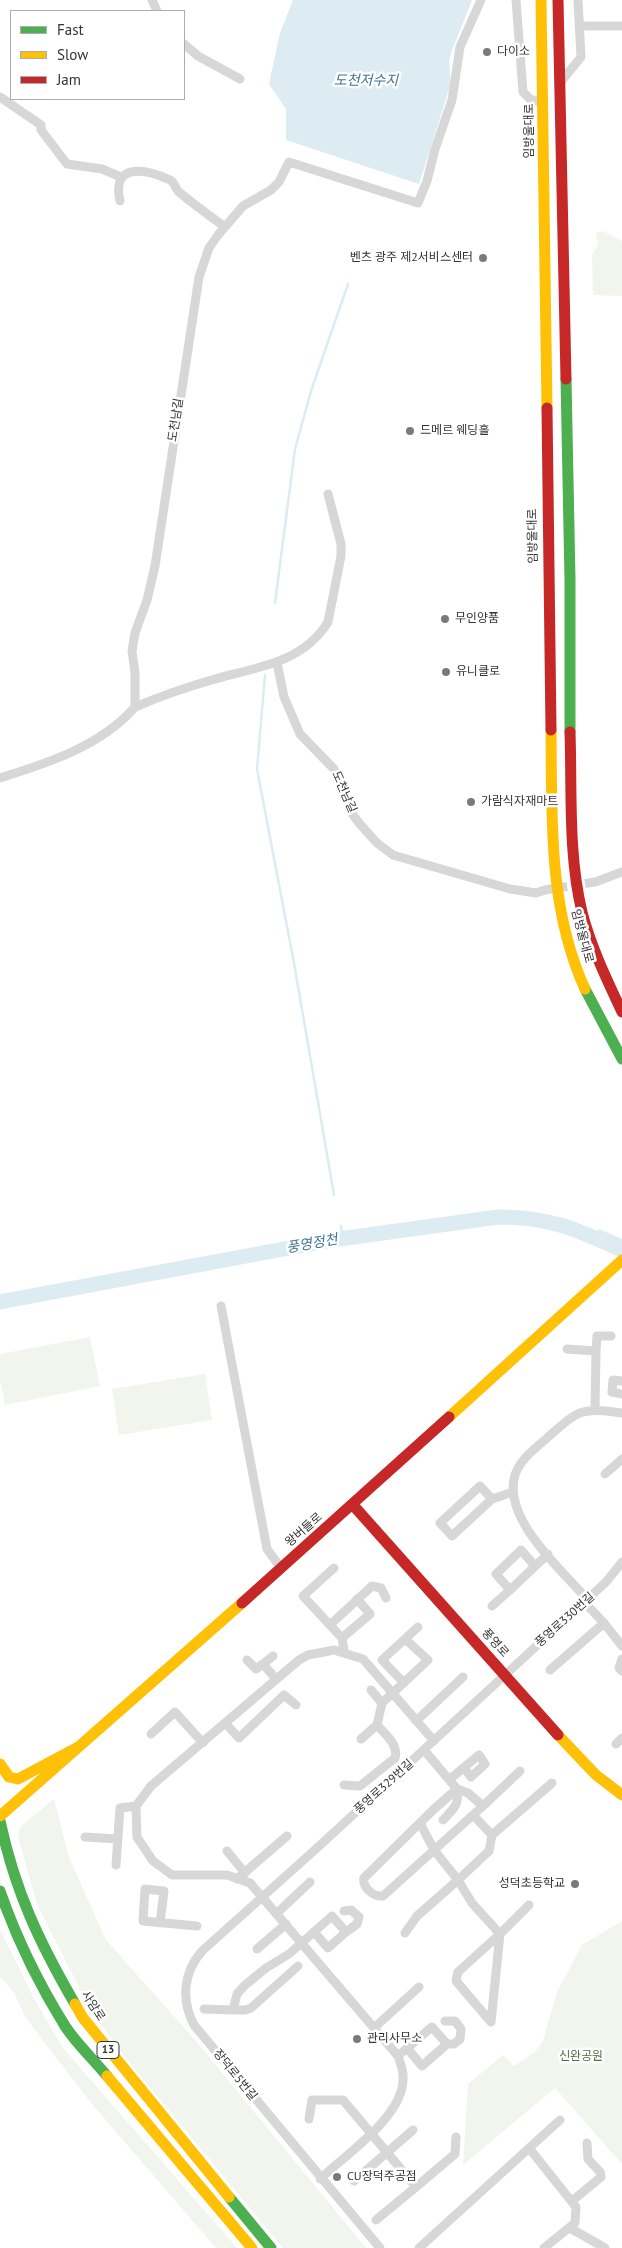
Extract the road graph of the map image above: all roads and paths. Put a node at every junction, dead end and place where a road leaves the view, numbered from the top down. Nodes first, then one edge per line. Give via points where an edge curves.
1 (481, 0) edge
2 (516, 0) edge
3 (540, 0) edge
4 (558, 0) edge
5 (578, 0) edge
6 (579, 26) junction
7 (622, 26) edge
8 (185, 45) edge
9 (240, 79) dead end
10 (560, 83) junction
11 (0, 97) edge
12 (544, 103) junction
13 (121, 177) junction
14 (120, 201) dead end
15 (225, 227) junction
16 (328, 494) dead end
17 (277, 662) junction
18 (135, 707) junction
19 (0, 778) edge
20 (622, 872) edge
21 (595, 882) tunnel mouth
22 (545, 890) tunnel mouth
23 (622, 1012) edge
24 (622, 1059) edge
25 (622, 1260) edge
26 (221, 1306) dead end
27 (611, 1336) dead end
28 (567, 1349) dead end
29 (596, 1351) junction
30 (622, 1381) edge
31 (622, 1394) edge
32 (595, 1409) junction
33 (622, 1413) edge
34 (622, 1459) edge
35 (605, 1474) dead end
36 (513, 1492) junction
37 (492, 1499) junction
38 (353, 1505) junction
39 (548, 1554) junction
40 (622, 1562) edge
41 (535, 1566) junction
42 (281, 1568) junction
43 (334, 1568) dead end
44 (510, 1590) junction
45 (386, 1598) dead end
46 (357, 1599) junction
47 (586, 1600) junction
48 (492, 1606) dead end
49 (604, 1623) junction
50 (331, 1624) junction
51 (418, 1627) dead end
52 (342, 1638) junction
53 (405, 1639) junction
54 (622, 1646) edge
55 (344, 1651) junction
56 (274, 1656) dead end
57 (622, 1659) edge
58 (247, 1660) dead end
59 (262, 1664) junction
60 (550, 1670) dead end
61 (622, 1671) edge
62 (505, 1674) junction
63 (463, 1677) dead end
64 (276, 1679) junction
65 (404, 1683) junction
66 (371, 1690) dead end
67 (392, 1694) junction
68 (382, 1703) junction
69 (296, 1705) dead end
70 (416, 1721) junction
71 (225, 1723) junction
72 (377, 1725) junction
73 (151, 1734) dead end
74 (361, 1739) dead end
75 (434, 1741) junction
76 (203, 1743) junction
77 (78, 1747) junction
78 (424, 1750) junction
79 (0, 1764) edge
80 (464, 1768) dead end
81 (520, 1771) dead end
82 (450, 1779) junction
83 (552, 1782) dead end
84 (344, 1785) dead end
85 (457, 1790) junction
86 (622, 1795) edge
87 (136, 1806) junction
88 (483, 1806) junction
89 (473, 1814) junction
90 (0, 1816) edge
91 (443, 1820) dead end
92 (0, 1821) edge
93 (420, 1823) junction
94 (492, 1835) junction
95 (287, 1836) dead end
96 (86, 1838) dead end
97 (118, 1839) junction
98 (434, 1850) junction
99 (227, 1851) dead end
100 (116, 1865) dead end
101 (245, 1873) junction
102 (172, 1875) junction
103 (237, 1879) junction
104 (458, 1880) junction
105 (310, 1882) dead end
106 (164, 1891) junction
107 (0, 1892) edge
108 (262, 1898) junction
109 (529, 1905) dead end
110 (344, 1911) dead end
111 (276, 1914) junction
112 (160, 1923) junction
113 (286, 1924) junction
114 (197, 1926) dead end
115 (314, 1932) junction
116 (346, 1932) junction
117 (405, 1933) dead end
118 (500, 1934) junction
119 (302, 1943) junction
120 (257, 1949) dead end
121 (298, 1966) dead end
122 (419, 1987) dead end
123 (204, 2009) dead end
124 (233, 2010) junction
125 (445, 2021) dead end
126 (374, 2027) junction
127 (447, 2044) junction
128 (407, 2048) junction
129 (398, 2056) junction
130 (310, 2119) dead end
131 (560, 2120) dead end
132 (413, 2130) dead end
133 (371, 2132) junction
134 (456, 2137) dead end
135 (587, 2142) dead end
136 (528, 2148) junction
137 (388, 2151) junction
138 (320, 2179) junction
139 (354, 2181) dead end
140 (416, 2187) junction
141 (572, 2201) junction
142 (376, 2220) dead end
143 (570, 2228) junction
144 (252, 2248) edge
145 (271, 2248) edge
146 (380, 2248) edge
147 (419, 2248) edge
148 (544, 2248) edge
149 (605, 2248) edge

1 - 15 street, 도천남길 via 460,47 452,100 418,203 289,162 279,182 243,206
2 - 12 street via 523,92 530,99
3 - 12 main road, 임방울대로
4 - 10 main road, 임방울대로
5 - 6 street
6 - 7 street
6 - 10 street via 581,57
8 - 9 street via 198,56
10 - 23 main road, 임방울대로 via 573,850 582,912 596,954
11 - 13 street via 41,126 67,164 102,169
12 - 24 main road, 임방울대로 via 553,860 565,929 578,972
13 - 14 street via 117,189
13 - 15 street via 135,171 171,181 180,192
15 - 18 street, 도천남길 via 209,248 199,277 155,566 135,633 132,659
16 - 17 street via 341,556 328,622 312,642
17 - 18 street via 168,693
17 - 22 street, 도천남길 via 284,698 300,734 334,769 351,812 382,848 393,855 510,889 536,894
18 - 19 street via 116,726 86,745
20 - 21 street
25 - 38 main road, 왕버들로
26 - 42 street via 267,1548
27 - 29 street via 597,1336
28 - 29 street
29 - 32 street
30 - 31 street via 613,1380 612,1392
32 - 33 street
32 - 36 street via 572,1416 524,1459 515,1474
34 - 35 street
36 - 37 street
36 - 39 street via 523,1523
37 - 37 street via 452,1536 440,1523 480,1486
38 - 42 main road, 왕버들로
38 - 62 main road, 풍영로
39 - 41 street
39 - 47 street
40 - 47 street, 풍영로330번길
41 - 44 street
41 - 44 street via 521,1550 496,1574
42 - 77 main road, 왕버들로
43 - 50 street via 304,1596
44 - 48 street
45 - 46 street via 382,1588 372,1586
46 - 50 street
46 - 52 street via 370,1614
47 - 49 street
47 - 62 street, 풍영로330번길
49 - 54 street
49 - 60 street
50 - 52 street
51 - 53 street
52 - 55 street
53 - 65 street via 382,1660
53 - 65 street via 428,1660
55 - 64 street via 329,1650 308,1655
55 - 67 street via 363,1659
56 - 59 street
57 - 61 street
58 - 59 street via 256,1669
59 - 64 street
62 - 75 street, 풍영로329번길
62 - 86 main road, 풍영로 via 577,1757
63 - 70 street
64 - 71 street
65 - 67 street
66 - 68 street
67 - 68 street
67 - 70 street
68 - 72 street
69 - 71 street via 284,1695 239,1738
70 - 75 street
71 - 76 street
72 - 74 street
72 - 84 street via 393,1742 397,1753 395,1758 360,1786
73 - 76 street via 175,1712
75 - 78 street, 풍영로329번길
76 - 87 street via 151,1786
77 - 79 main road via 18,1779 9,1777
77 - 90 main road, 왕버들로
78 - 82 street
78 - 108 street, 풍영로329번길
80 - 82 street
81 - 88 street
82 - 85 street
83 - 94 street
85 - 88 street via 468,1793
85 - 91 street via 457,1804
85 - 93 street
87 - 97 street via 120,1808
87 - 102 street via 137,1837 154,1861
88 - 89 street
89 - 94 street
89 - 98 street
92 - 145 main road, 사암로 / 13 via 8,1858 25,1908 82,2018
93 - 98 street
93 - 98 street via 368,1873 363,1882 373,1894 383,1896
94 - 104 street via 488,1851
95 - 101 street
96 - 97 street
97 - 100 street
98 - 104 street
99 - 101 street
101 - 103 street
102 - 103 street via 227,1875
102 - 106 street
103 - 108 street via 250,1883
104 - 117 street via 417,1916
104 - 118 street via 472,1903
105 - 111 street
106 - 112 street
106 - 112 street via 145,1889 143,1921
107 - 144 main road, 13 via 36,1973 66,2027
108 - 111 street
108 - 138 street, 장덕로5번길 via 196,1959 186,1982 186,2005 194,2025
109 - 118 street
110 - 116 street via 351,1910 359,1917 357,1924
111 - 113 street
112 - 114 street
113 - 119 street
113 - 120 street
115 - 116 street via 332,1916
115 - 116 street via 328,1948
115 - 119 street
118 - 118 street via 456,1976 491,2022
119 - 124 street via 239,1991
119 - 126 street
121 - 124 street via 251,2008
122 - 126 street
123 - 124 street
125 - 127 street via 455,2021 461,2028 460,2039 454,2044
126 - 129 street
127 - 128 street via 432,2027
127 - 128 street via 422,2066
128 - 129 street
129 - 133 street via 404,2078 399,2100
130 - 133 street via 312,2100 343,2100
131 - 136 street
132 - 137 street
133 - 137 street
133 - 138 street
134 - 140 street via 455,2154
135 - 141 street via 588,2159 601,2177
136 - 141 street
136 - 147 street
137 - 139 street
137 - 140 street
138 - 146 street, 장덕로5번길
140 - 142 street
141 - 143 street via 576,2207 575,2223
143 - 148 street
143 - 149 street

